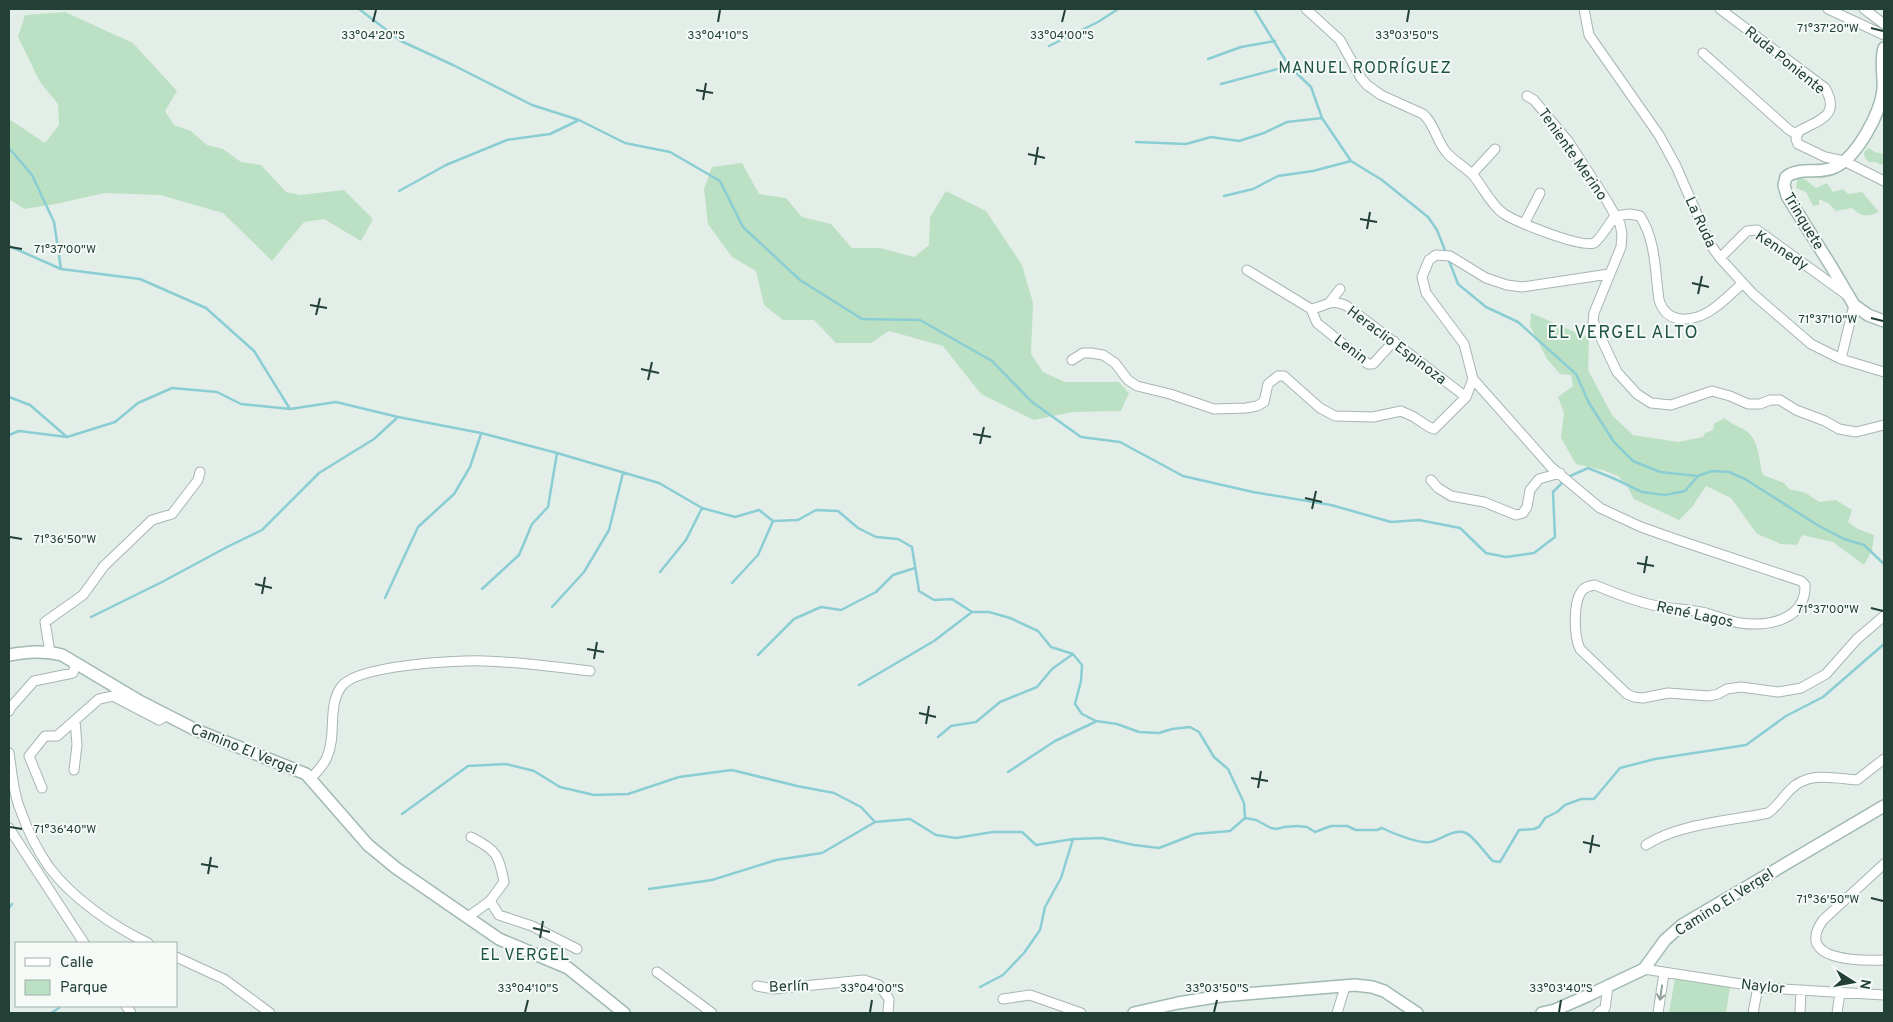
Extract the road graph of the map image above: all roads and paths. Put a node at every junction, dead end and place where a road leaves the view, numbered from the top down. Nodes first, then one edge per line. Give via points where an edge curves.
1 (1306, 9) edge
2 (1584, 9) edge
3 (1720, 9) edge
4 (1828, 9) edge
5 (1864, 9) edge
6 (1884, 24) edge
7 (1884, 35) edge
8 (1884, 48) edge
9 (1703, 53) dead end
10 (1527, 96) dead end
11 (1797, 135) junction
12 (1494, 149) dead end
13 (1844, 161) junction
14 (1472, 174) junction
15 (1884, 181) edge
16 (1540, 193) dead end
17 (1615, 216) junction
18 (1524, 224) junction
19 (1720, 258) junction
20 (1247, 270) dead end
21 (1609, 274) junction
22 (1743, 283) junction
23 (1340, 288) dead end
24 (1847, 295) junction
25 (1330, 302) junction
26 (1854, 305) junction
27 (1311, 309) junction
28 (1884, 321) edge
29 (1394, 341) junction
30 (1841, 359) junction
31 (1072, 360) dead end
32 (1884, 372) edge
33 (1473, 379) junction
34 (1466, 397) junction
35 (1884, 425) edge
36 (200, 472) dead end
37 (1564, 477) junction
38 (1431, 480) dead end
39 (1884, 616) edge
40 (50, 652) junction
41 (9, 656) edge
42 (76, 663) junction
43 (590, 671) dead end
44 (9, 711) edge
45 (166, 716) junction
46 (75, 720) junction
47 (9, 753) edge
48 (1884, 759) edge
49 (74, 770) dead end
50 (311, 778) junction
51 (42, 788) dead end
52 (1884, 806) edge
53 (9, 828) edge
54 (471, 836) dead end
55 (1646, 845) dead end
56 (1884, 864) edge
57 (490, 901) junction
58 (468, 917) junction
59 (83, 942) edge
60 (146, 942) edge
61 (577, 949) dead end
62 (178, 958) edge
63 (1884, 960) edge
64 (1644, 970) junction
65 (657, 972) dead end
66 (1664, 973) junction
67 (757, 986) dead end
68 (1345, 987) junction
69 (1608, 987) junction
70 (1758, 987) junction
71 (1801, 990) junction
72 (1840, 992) junction
73 (1884, 995) edge
74 (1003, 999) dead end
75 (1555, 1012) edge
76 (270, 1013) edge
77 (624, 1013) edge
78 (712, 1013) edge
79 (888, 1013) edge
80 (1081, 1013) edge
81 (1134, 1013) edge
82 (1337, 1013) edge
83 (1417, 1013) edge
84 (1542, 1013) edge
85 (1598, 1013) edge
86 (1658, 1013) edge
87 (1754, 1013) edge
88 (1800, 1013) edge
89 (1837, 1013) edge

1 - 14 street via 1340,40 1367,85 1428,118 1446,152
2 - 19 street, La Ruda via 1590,35 1659,135 1710,244
3 - 11 street, Ruda Poniente via 1825,88 1831,107 1825,118
4 - 7 street
5 - 6 street
8 - 13 street, Trinquete via 1883,90 1878,111 1869,130
9 - 11 street
10 - 17 street, Teniente Merino via 1568,141
11 - 13 street via 1798,144 1809,151
12 - 14 street
13 - 15 street
13 - 24 street, Trinquete via 1830,169 1790,175 1786,177 1784,186
14 - 18 street via 1502,213
16 - 18 street
17 - 18 street via 1592,243 1571,240
17 - 21 street, Teniente Merino via 1622,234 1621,247
17 - 22 street via 1640,216 1646,224 1651,236 1658,300 1669,316 1678,320 1698,316 1715,307
19 - 22 street, La Ruda
19 - 24 street, Kennedy via 1747,231 1757,230
20 - 27 street
21 - 33 street via 1522,287 1507,286 1486,278 1450,256 1436,256 1429,260 1422,277 1426,293 1464,344
21 - 35 street, Teniente Merino via 1593,321 1618,372 1651,403 1671,405 1712,392 1748,404 1780,400 1838,429 1856,432
22 - 30 street, La Ruda via 1776,316 1811,344
23 - 25 street
24 - 26 street
25 - 27 street, Heraclio Espinoza
25 - 29 street, Heraclio Espinoza via 1347,306
26 - 28 street via 1868,316
26 - 30 street
27 - 29 street, Lenin via 1317,323 1368,364 1373,364
29 - 34 street, Heraclio Espinoza
30 - 32 street, La Ruda
31 - 34 street via 1083,353 1103,355 1137,386 1222,410 1257,406 1264,402 1268,384 1274,378 1284,376 1320,408 1335,416 1373,417 1401,411 1434,429
33 - 34 street
33 - 37 street, René Lagos via 1551,467
36 - 40 street via 198,480 172,514 152,520 104,566 83,595 45,622
37 - 38 street via 1539,478 1530,490 1527,507 1516,515 1484,502 1450,496
37 - 39 street, René Lagos via 1600,508 1633,523 1804,584 1803,598 1794,614 1755,624 1651,605 1588,586 1578,600 1576,641 1580,649 1634,698 1668,692 1709,696 1727,689 1778,692 1801,688 1826,674 1857,639
40 - 41 street, Camino El Vergel
40 - 42 street, Camino El Vergel
42 - 44 street via 73,673 34,681
42 - 45 street, Camino El Vergel
43 - 50 street via 465,661 376,671 348,680 337,697 327,758
45 - 46 street via 159,720 113,696 99,699
45 - 50 street, Camino El Vergel
46 - 49 street
46 - 51 street via 56,736 45,736 30,756
47 - 60 street via 19,808 50,867 83,903
48 - 55 street via 1857,780 1813,776 1792,788 1768,813 1661,835
50 - 58 street, Camino El Vergel via 368,845
52 - 64 street, Camino El Vergel via 1682,925 1665,940
53 - 59 street
54 - 57 street via 500,859 504,882
56 - 63 street via 1816,930 1816,944 1822,952 1850,959
57 - 58 street
57 - 61 street via 499,915 532,926
58 - 77 street, Camino El Vergel via 499,939 568,968
62 - 76 street via 224,979
64 - 66 street, Naylor
64 - 69 street, Camino El Vergel
65 - 78 street
66 - 70 street, Naylor
66 -> 86 street
67 - 79 street, Berlín via 773,989 864,980 879,985 889,999
68 - 81 street via 1221,996
68 - 82 street
68 - 83 street via 1363,986 1384,991
69 - 75 street, Camino El Vergel
69 - 85 street via 1605,1008
70 - 71 street, Naylor
70 - 87 street
71 - 72 street, Naylor
71 - 88 street
72 - 73 street, Naylor
72 - 89 street
74 - 80 street via 1030,995
75 - 84 street, Camino El Vergel

